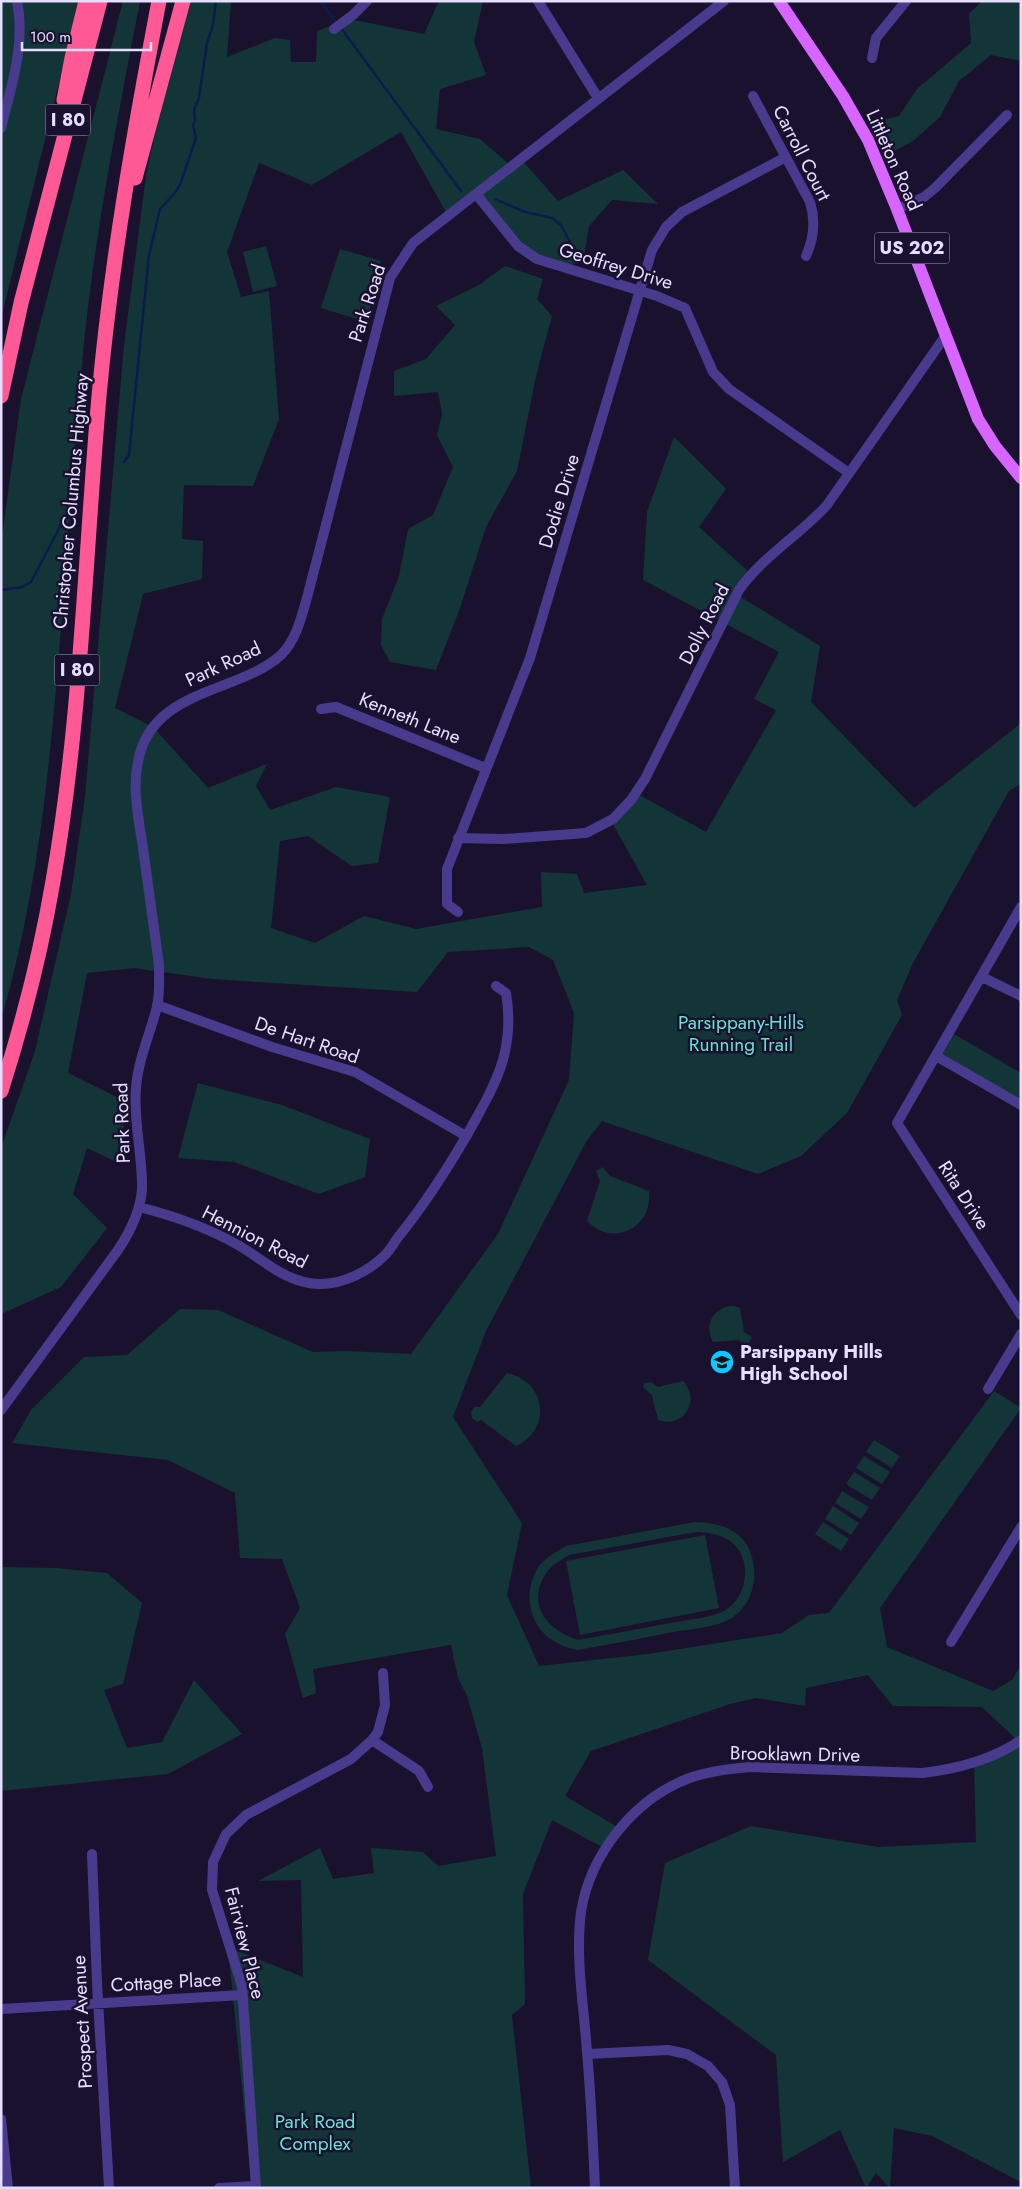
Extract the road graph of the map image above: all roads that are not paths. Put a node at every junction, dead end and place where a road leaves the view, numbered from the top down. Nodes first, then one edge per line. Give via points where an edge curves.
1 (17, 1) edge
2 (86, 1) edge
3 (100, 1) edge
4 (159, 1) edge
5 (183, 1) edge
6 (367, 1) edge
7 (538, 1) edge
8 (724, 1) edge
9 (779, 1) edge
10 (906, 1) edge
11 (334, 29) dead end
12 (872, 58) dead end
13 (753, 96) dead end
14 (598, 98) junction
15 (1008, 115) dead end
16 (1, 128) edge
17 (786, 157) junction
18 (476, 194) junction
19 (897, 209) junction
20 (38, 239) junction
21 (117, 242) junction
22 (806, 256) dead end
23 (638, 291) junction
24 (946, 335) junction
25 (1, 396) edge
26 (849, 473) junction
27 (1021, 478) edge
28 (321, 709) dead end
29 (485, 768) junction
30 (458, 838) junction
31 (1021, 907) edge
32 (458, 912) dead end
33 (982, 977) junction
34 (496, 986) dead end
35 (1021, 996) edge
36 (157, 1005) junction
37 (936, 1056) junction
38 (1, 1091) edge
39 (1021, 1105) edge
40 (466, 1136) junction
41 (139, 1207) junction
42 (1021, 1315) edge
43 (1021, 1334) edge
44 (988, 1389) dead end
45 (1, 1410) edge
46 (1021, 1527) edge
47 (951, 1642) dead end
48 (384, 1673) dead end
49 (372, 1740) junction
50 (1021, 1740) edge
51 (428, 1787) dead end
52 (92, 1854) dead end
53 (242, 1995) junction
54 (98, 2003) junction
55 (1, 2009) edge
56 (588, 2054) junction
57 (1, 2119) edge
58 (4, 2174) edge
59 (255, 2187) edge
60 (8, 2188) edge
61 (109, 2188) edge
62 (219, 2188) edge
63 (595, 2188) edge
64 (735, 2188) edge

1 - 16 street via 18,54
2 - 20 highway
3 - 20 highway, I 80
4 - 21 highway, Christopher Columbus Highway / I 80 via 140,95
5 - 21 highway
6 - 11 street
7 - 14 street
8 - 14 street, Park Road
9 - 19 main road, Littleton Road / US 202 via 843,96 868,140
10 - 12 street via 876,38
13 - 17 street, Carroll Court
14 - 18 street, Park Road
15 - 19 street via 935,188
17 - 22 street, Carroll Court via 814,216 811,245
17 - 23 street, Dodie Drive via 682,212 658,238
18 - 23 street, Geoffrey Drive via 518,246 537,259
18 - 36 street, Park Road via 413,243 390,278 295,635 271,663 199,694 167,714 157,723 141,750 137,762 137,800 159,965
19 - 24 main road, Littleton Road / US 202
20 - 25 highway, I 80
21 - 38 highway, Christopher Columbus Highway / I 80 via 99,394 71,749 61,825 39,950 20,1033
23 - 26 street, Geoffrey Drive via 684,308 705,356 729,389
23 - 29 street, Dodie Drive via 530,658
24 - 26 street, Dolly Road
24 - 27 main road, Littleton Road / US 202 via 978,418
26 - 30 street, Dolly Road via 816,518 744,584 645,779 632,800 613,819 586,833 504,839
28 - 29 street, Kenneth Lane via 336,706
29 - 30 street, Dodie Drive
30 - 32 street, Dodie Drive via 445,884 447,904
31 - 33 street
33 - 35 street
33 - 37 street
34 - 40 street, Hennion Road via 506,993 508,1038 496,1080
36 - 40 street, De Hart Road via 272,1047 355,1072
36 - 41 street, Park Road via 136,1088 142,1191
37 - 39 street
37 - 42 street, Rita Drive via 897,1122
40 - 41 street, Hennion Road via 426,1203 386,1254 364,1270 332,1284 295,1280 237,1244 167,1214
41 - 45 street, Park Road via 118,1250
43 - 44 street
46 - 47 street
48 - 49 street, Fairview Place via 385,1705 378,1732
49 - 51 street via 419,1771
49 - 53 street, Fairview Place via 351,1759 246,1815 235,1823 221,1842 214,1862 212,1890
50 - 56 street, Brooklawn Drive via 980,1760 944,1770 892,1773 750,1767 726,1769 687,1779 649,1801 611,1840 585,1895 580,1932
52 - 54 street, Prospect Avenue
53 - 54 street, Cottage Place
53 - 59 street, Fairview Place
54 - 55 street, Cottage Place
54 - 61 street, Prospect Avenue
56 - 63 street, Brooklawn Drive
56 - 64 street via 668,2050 687,2054 708,2066 722,2082 730,2105
57 - 58 street
58 - 60 street
59 - 62 street

